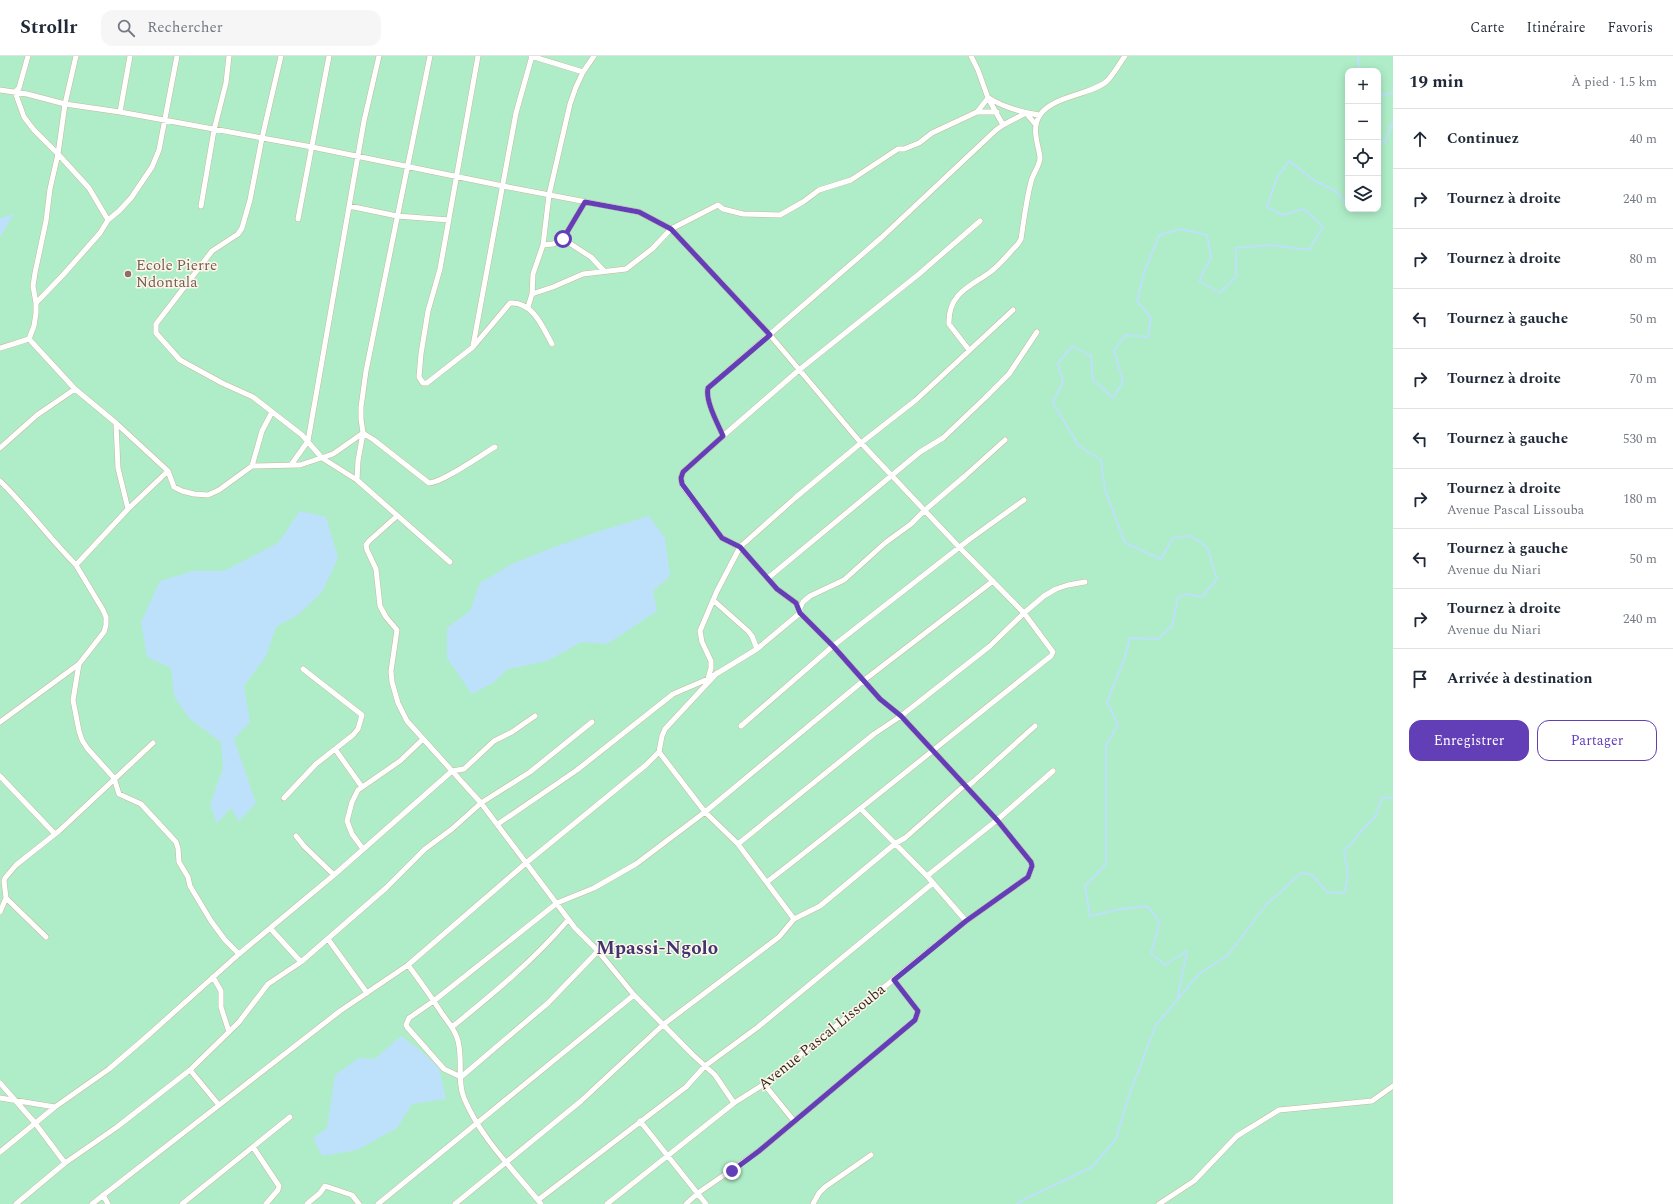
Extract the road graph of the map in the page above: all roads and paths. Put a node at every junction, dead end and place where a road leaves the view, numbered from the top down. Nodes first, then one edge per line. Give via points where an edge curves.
1 (28, 56) edge
2 (76, 56) edge
3 (130, 56) edge
4 (177, 56) edge
5 (229, 56) edge
6 (281, 56) edge
7 (329, 56) edge
8 (379, 56) edge
9 (430, 56) edge
10 (478, 56) edge
11 (532, 56) edge
12 (594, 56) edge
13 (971, 56) edge
14 (1125, 56) edge
15 (583, 72) junction
16 (0, 90) edge
17 (15, 92) junction
18 (988, 98) junction
19 (65, 104) junction
20 (120, 112) junction
21 (977, 112) junction
22 (997, 112) junction
23 (1026, 113) junction
24 (1040, 115) junction
25 (165, 120) junction
26 (1003, 125) junction
27 (1036, 125) junction
28 (214, 130) junction
29 (262, 138) junction
30 (312, 147) junction
31 (58, 154) junction
32 (359, 157) junction
33 (408, 166) junction
34 (456, 176) junction
35 (503, 186) junction
36 (549, 195) junction
37 (585, 202) junction
38 (201, 206) dead end
39 (349, 206) junction
40 (397, 216) junction
41 (298, 219) dead end
42 (108, 220) junction
43 (449, 220) junction
44 (980, 220) dead end
45 (671, 229) junction
46 (563, 239) junction
47 (543, 245) junction
48 (604, 271) junction
49 (532, 294) junction
50 (36, 303) junction
51 (528, 307) junction
52 (1013, 310) dead end
53 (1037, 332) dead end
54 (770, 335) junction
55 (29, 339) junction
56 (552, 344) dead end
57 (473, 347) junction
58 (0, 348) edge
59 (969, 350) junction
60 (799, 370) junction
61 (75, 390) junction
62 (272, 412) junction
63 (116, 422) junction
64 (363, 433) junction
65 (723, 436) junction
66 (1005, 440) dead end
67 (308, 441) junction
68 (861, 443) junction
69 (495, 447) dead end
70 (0, 448) edge
71 (322, 458) junction
72 (291, 465) junction
73 (252, 466) junction
74 (168, 471) junction
75 (892, 475) junction
76 (357, 480) junction
77 (0, 481) edge
78 (1024, 500) dead end
79 (128, 509) junction
80 (924, 511) junction
81 (397, 516) junction
82 (740, 547) junction
83 (960, 548) junction
84 (450, 562) dead end
85 (76, 565) junction
86 (768, 578) junction
87 (993, 581) junction
88 (1085, 582) dead end
89 (713, 600) junction
90 (800, 613) junction
91 (1024, 613) junction
92 (833, 646) junction
93 (757, 649) junction
94 (79, 664) junction
95 (303, 669) dead end
96 (717, 673) junction
97 (708, 680) junction
98 (863, 681) junction
99 (535, 716) dead end
100 (901, 716) junction
101 (0, 722) edge
102 (592, 722) dead end
103 (741, 726) dead end
104 (1035, 726) dead end
105 (423, 740) junction
106 (153, 743) dead end
107 (335, 749) junction
108 (932, 750) junction
109 (659, 752) junction
110 (452, 771) junction
111 (1053, 771) dead end
112 (0, 776) edge
113 (114, 778) junction
114 (965, 785) junction
115 (362, 787) junction
116 (284, 798) dead end
117 (481, 803) junction
118 (861, 809) junction
119 (705, 812) junction
120 (997, 820) junction
121 (498, 824) junction
122 (54, 833) junction
123 (296, 836) dead end
124 (896, 843) junction
125 (738, 844) junction
126 (363, 849) junction
127 (526, 863) junction
128 (334, 875) junction
129 (927, 876) junction
130 (768, 882) junction
131 (933, 883) junction
132 (6, 898) junction
133 (557, 903) junction
134 (0, 912) edge
135 (794, 919) junction
136 (568, 920) junction
137 (966, 921) junction
138 (270, 928) junction
139 (46, 937) dead end
140 (328, 939) junction
141 (598, 951) junction
142 (239, 954) junction
143 (301, 962) junction
144 (408, 965) junction
145 (213, 978) junction
146 (894, 980) junction
147 (367, 993) junction
148 (634, 995) junction
149 (434, 1000) junction
150 (664, 1024) junction
151 (452, 1028) junction
152 (229, 1032) junction
153 (705, 1066) junction
154 (190, 1070) junction
155 (461, 1077) junction
156 (764, 1084) junction
157 (0, 1085) edge
158 (1393, 1086) edge
159 (0, 1098) edge
160 (16, 1101) junction
161 (734, 1103) junction
162 (218, 1104) junction
163 (55, 1107) junction
164 (290, 1117) dead end
165 (794, 1120) junction
166 (640, 1121) junction
167 (35, 1123) junction
168 (476, 1125) junction
169 (253, 1147) junction
170 (0, 1152) edge
171 (871, 1155) dead end
172 (668, 1156) junction
173 (65, 1163) junction
174 (506, 1163) junction
175 (698, 1193) junction
176 (104, 1195) junction
177 (540, 1202) edge
178 (16, 1204) edge
179 (92, 1204) edge
180 (108, 1204) edge
181 (182, 1204) edge
182 (266, 1204) edge
183 (307, 1204) edge
184 (359, 1204) edge
185 (378, 1204) edge
186 (455, 1204) edge
187 (607, 1204) edge
188 (686, 1204) edge
189 (706, 1204) edge
190 (813, 1204) edge
191 (1159, 1204) edge

1 - 17 street via 19,88
2 - 19 street
3 - 20 street
4 - 25 street
5 - 28 street via 226,83
6 - 29 street
7 - 30 street
8 - 32 street via 368,100
9 - 33 street
10 - 34 street
11 - 15 street
11 - 35 street via 516,113
12 - 15 street
13 - 18 street
14 - 24 street via 1107,81 1058,102
15 - 36 street via 570,104
16 - 17 street
17 - 19 street
17 - 31 street via 24,117
18 - 21 street
18 - 22 street
18 - 23 street
19 - 20 street
19 - 31 street
20 - 25 street
21 - 22 street
21 - 45 street via 932,132 919,143 898,149 851,180 819,190 780,215 743,214 723,209 718,205
22 - 26 street
23 - 24 street
23 - 26 street
23 - 27 street
24 - 27 street
25 - 28 street
25 - 42 street via 159,150 152,167 131,198
26 - 54 street
27 - 59 street via 1039,164 1031,183 1021,239 990,272 970,284 955,299 951,309 949,324
28 - 29 street
28 - 38 street
29 - 30 street
29 - 62 street via 242,228 238,234 212,252 159,319 155,328 163,342 180,360 222,384 253,397
30 - 32 street
30 - 41 street
31 - 42 street via 89,188
31 - 50 street via 33,286
32 - 33 street
32 - 39 street
33 - 34 street
33 - 40 street
34 - 35 street
34 - 43 street
35 - 36 street
35 - 57 street
36 - 37 street
36 - 47 street
37 - 45 street via 639,212
37 - 46 street
39 - 40 street
39 - 67 street
40 - 43 street
40 - 64 street via 366,371 361,419
42 - 50 street via 100,233
43 - 57 street via 440,269 428,311 421,354 421,381 427,383
44 - 60 street via 919,274
45 - 48 street via 652,249 626,269
45 - 54 street
46 - 47 street
46 - 48 street via 591,257
47 - 49 street via 533,274
48 - 49 street via 583,274
49 - 51 street
50 - 55 street via 34,326
51 - 56 street
51 - 57 street via 510,303
52 - 59 street
53 - 75 street via 1009,374 985,398 943,438 920,452
54 - 60 street
54 - 65 street via 708,388 709,401
55 - 58 street
55 - 61 street
59 - 68 street via 916,400
60 - 65 street
60 - 68 street
61 - 63 street
61 - 70 street via 37,415
62 - 67 street
62 - 73 street via 262,431
63 - 74 street
63 - 79 street via 118,468
64 - 69 street via 429,483 446,477
64 - 71 street via 333,454
64 - 76 street
65 - 82 street via 683,472 681,478 682,484 722,538
66 - 80 street
67 - 71 street
67 - 72 street
68 - 75 street
68 - 82 street
71 - 72 street
71 - 76 street
72 - 73 street
73 - 74 street via 208,495 194,494 174,487
74 - 79 street
75 - 80 street
75 - 86 street
76 - 81 street
77 - 85 street
78 - 83 street
79 - 85 street
80 - 83 street
80 - 90 street via 844,580 810,596 803,602
81 - 84 street
81 - 105 street via 368,541 366,550 376,569 382,612 397,630 391,671 398,703 407,722
82 - 86 street
82 - 89 street
83 - 87 street
83 - 92 street
85 - 94 street via 106,617 104,632
86 - 90 street via 777,589 796,603
87 - 91 street
87 - 98 street
88 - 91 street via 1056,589
89 - 93 street via 748,631
89 - 97 street via 700,631 711,661
90 - 92 street
90 - 93 street
91 - 100 street via 990,646
91 - 108 street via 1050,648 1051,656
92 - 98 street
92 - 103 street
93 - 96 street
94 - 101 street
94 - 113 street via 73,700 79,731 82,740
95 - 107 street via 362,715 358,729
96 - 97 street
96 - 109 street via 665,729
97 - 121 street via 672,694 578,770
98 - 100 street
98 - 119 street
99 - 110 street via 494,741 464,768
100 - 108 street
100 - 125 street via 874,734
102 - 117 street via 530,772
104 - 114 street via 974,781 968,786
105 - 110 street
105 - 115 street via 400,761
106 - 113 street
107 - 115 street
107 - 116 street via 316,764
108 - 114 street
108 - 118 street
109 - 119 street
109 - 127 street
110 - 117 street
110 - 126 street
111 - 120 street
112 - 122 street
113 - 122 street
113 - 142 street via 119,794 141,804 176,842 179,862 210,922
114 - 120 street
114 - 124 street
115 - 126 street via 352,802 347,821 352,834
117 - 121 street
117 - 140 street via 425,849 386,888
118 - 124 street
118 - 130 street
119 - 125 street
119 - 133 street via 630,867 594,888
120 - 129 street
120 - 137 street, Avenue Pascal Lissouba via 1032,866 1028,877
121 - 127 street
122 - 132 street via 10,870 4,881
123 - 128 street
124 - 129 street
124 - 135 street via 820,906
125 - 130 street
126 - 128 street
127 - 133 street
127 - 144 street
128 - 138 street
129 - 131 street
130 - 135 street
131 - 137 street
131 - 153 street via 758,1027
132 - 134 street
132 - 139 street
133 - 136 street
133 - 149 street
135 - 150 street via 779,937
136 - 141 street
136 - 151 street via 551,940
137 - 146 street, Avenue Pascal Lissouba
138 - 142 street
138 - 143 street
140 - 143 street
140 - 147 street
141 - 148 street
141 - 155 street via 548,1002
142 - 145 street
143 - 152 street via 268,984
144 - 147 street
144 - 149 street
145 - 152 street via 221,991 221,1007
145 - 163 street via 109,1069
146 - 156 street, Avenue Pascal Lissouba
146 - 165 street via 918,1011 915,1020
147 - 162 street
148 - 150 street
148 - 168 street
149 - 151 street
149 - 155 street via 409,1018 406,1025 444,1069
150 - 153 street
150 - 174 street via 581,1101
151 - 155 street via 458,1041
152 - 154 street
153 - 161 street
153 - 166 street via 686,1087
154 - 162 street
154 - 173 street via 117,1127
155 - 168 street via 460,1089
156 - 161 street, Avenue Pascal Lissouba
156 - 165 street
157 - 160 street
158 - 191 street via 1372,1101 1279,1110 1237,1136 1194,1181
159 - 160 street
160 - 163 street
160 - 167 street
161 - 172 street, Avenue Pascal Lissouba
162 - 176 street
163 - 167 street
164 - 169 street
165 - 175 street via 759,1151
166 - 172 street
166 - 177 street
167 - 170 street
167 - 173 street
168 - 174 street
168 - 185 street
169 - 181 street
169 - 182 street via 279,1186
171 - 190 street via 825,1187
172 - 175 street
172 - 187 street, Avenue Pascal Lissouba
173 - 178 street
174 - 177 street
174 - 186 street
175 - 188 street
175 - 189 street
176 - 179 street
176 - 180 street
183 - 184 street via 325,1186 352,1196

